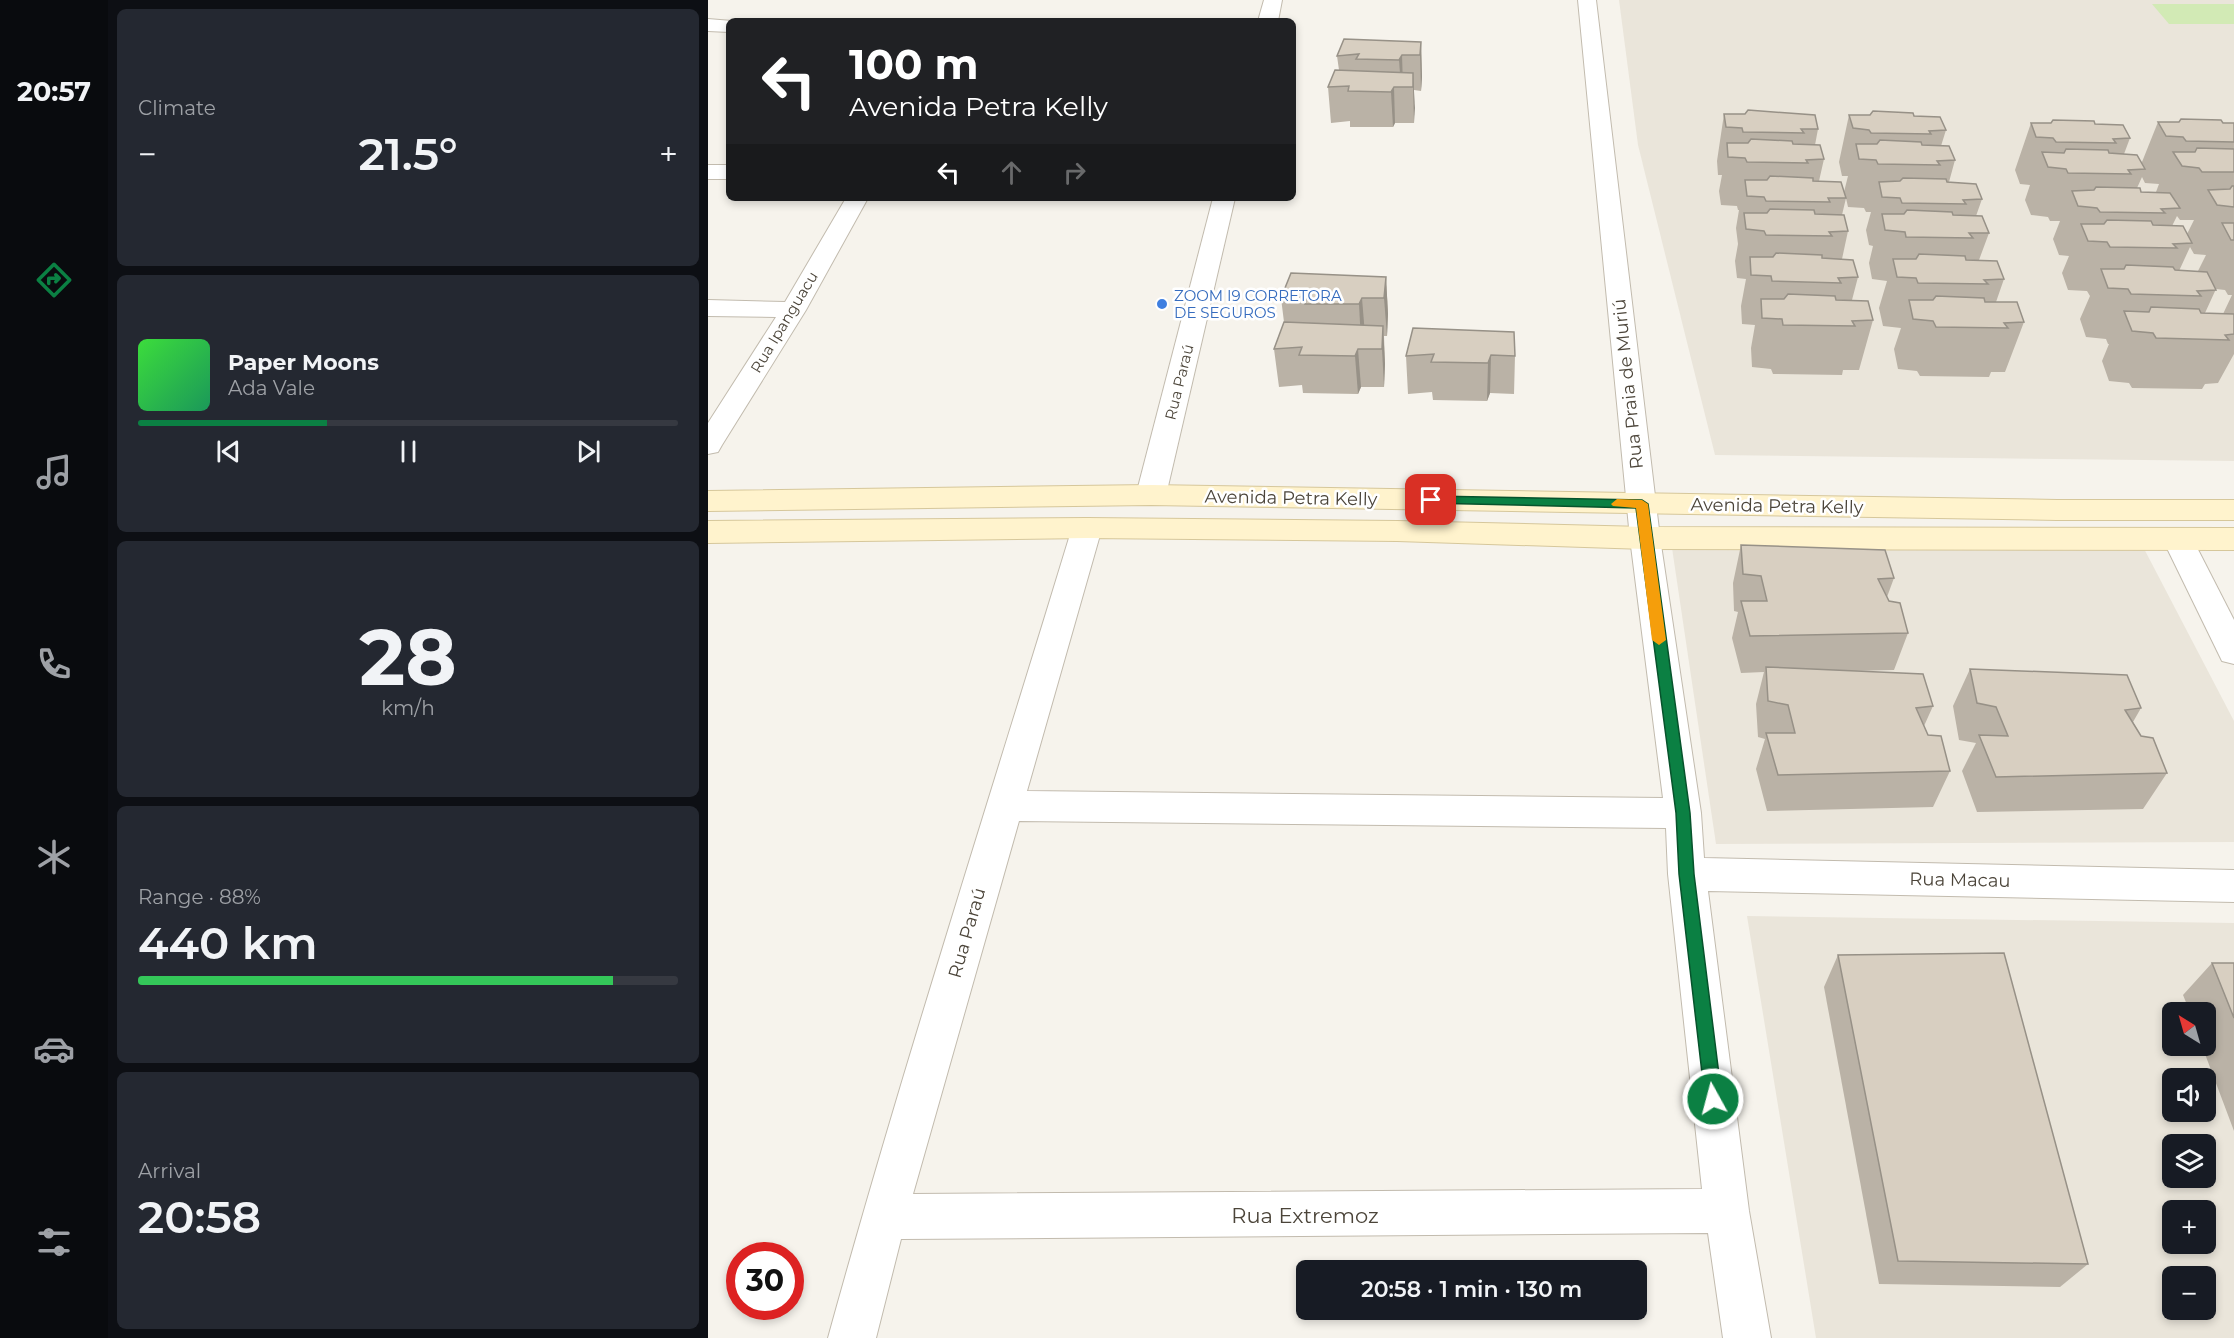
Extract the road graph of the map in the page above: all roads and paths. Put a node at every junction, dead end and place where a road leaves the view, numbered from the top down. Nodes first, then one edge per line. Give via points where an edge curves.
1 (1273, 0) edge
2 (1587, 0) edge
3 (1269, 18) edge
4 (708, 26) edge
5 (726, 26) edge
6 (708, 172) edge
7 (726, 172) edge
8 (855, 201) edge
9 (1223, 201) edge
10 (708, 308) edge
11 (793, 310) junction
12 (708, 445) edge
13 (1151, 495) junction
14 (708, 501) edge
15 (1642, 504) junction
16 (2234, 510) edge
17 (1087, 528) junction
18 (708, 532) edge
19 (1645, 538) junction
20 (2178, 540) junction
21 (2234, 540) edge
22 (2234, 652) edge
23 (1004, 806) junction
24 (1683, 813) junction
25 (1687, 874) junction
26 (2234, 886) edge
27 (1727, 1211) junction
28 (884, 1217) junction
29 (852, 1338) edge
30 (1746, 1338) edge

1 - 3 street
2 - 15 street, Rua Praia de Muriú
4 - 5 street
6 - 7 street
8 - 11 street, Rua Ipanguacu
9 - 13 street, Rua Paraú
10 - 11 street
11 - 12 street, Rua Ipanguacu
13 - 14 street, Avenida Petra Kelly
13 - 15 street, Avenida Petra Kelly
15 - 16 street, Avenida Petra Kelly
15 - 19 street, Rua Praia de Muriú
17 - 18 street, Avenida Petra Kelly
17 - 19 street, Avenida Petra Kelly
17 - 23 street, Rua Paraú
19 - 20 street, Avenida Petra Kelly
19 - 24 street, Rua Praia de Muriú
20 - 21 street, Avenida Petra Kelly
20 - 22 street
23 - 24 street
23 - 28 street, Rua Paraú
24 - 25 street, Rua Praia de Muriú
25 - 26 street, Rua Macau
25 - 27 street, Rua Praia de Muriú
27 - 28 street, Rua Extremoz
27 - 30 street, Rua Praia de Muriú
28 - 29 street, Rua Paraú

